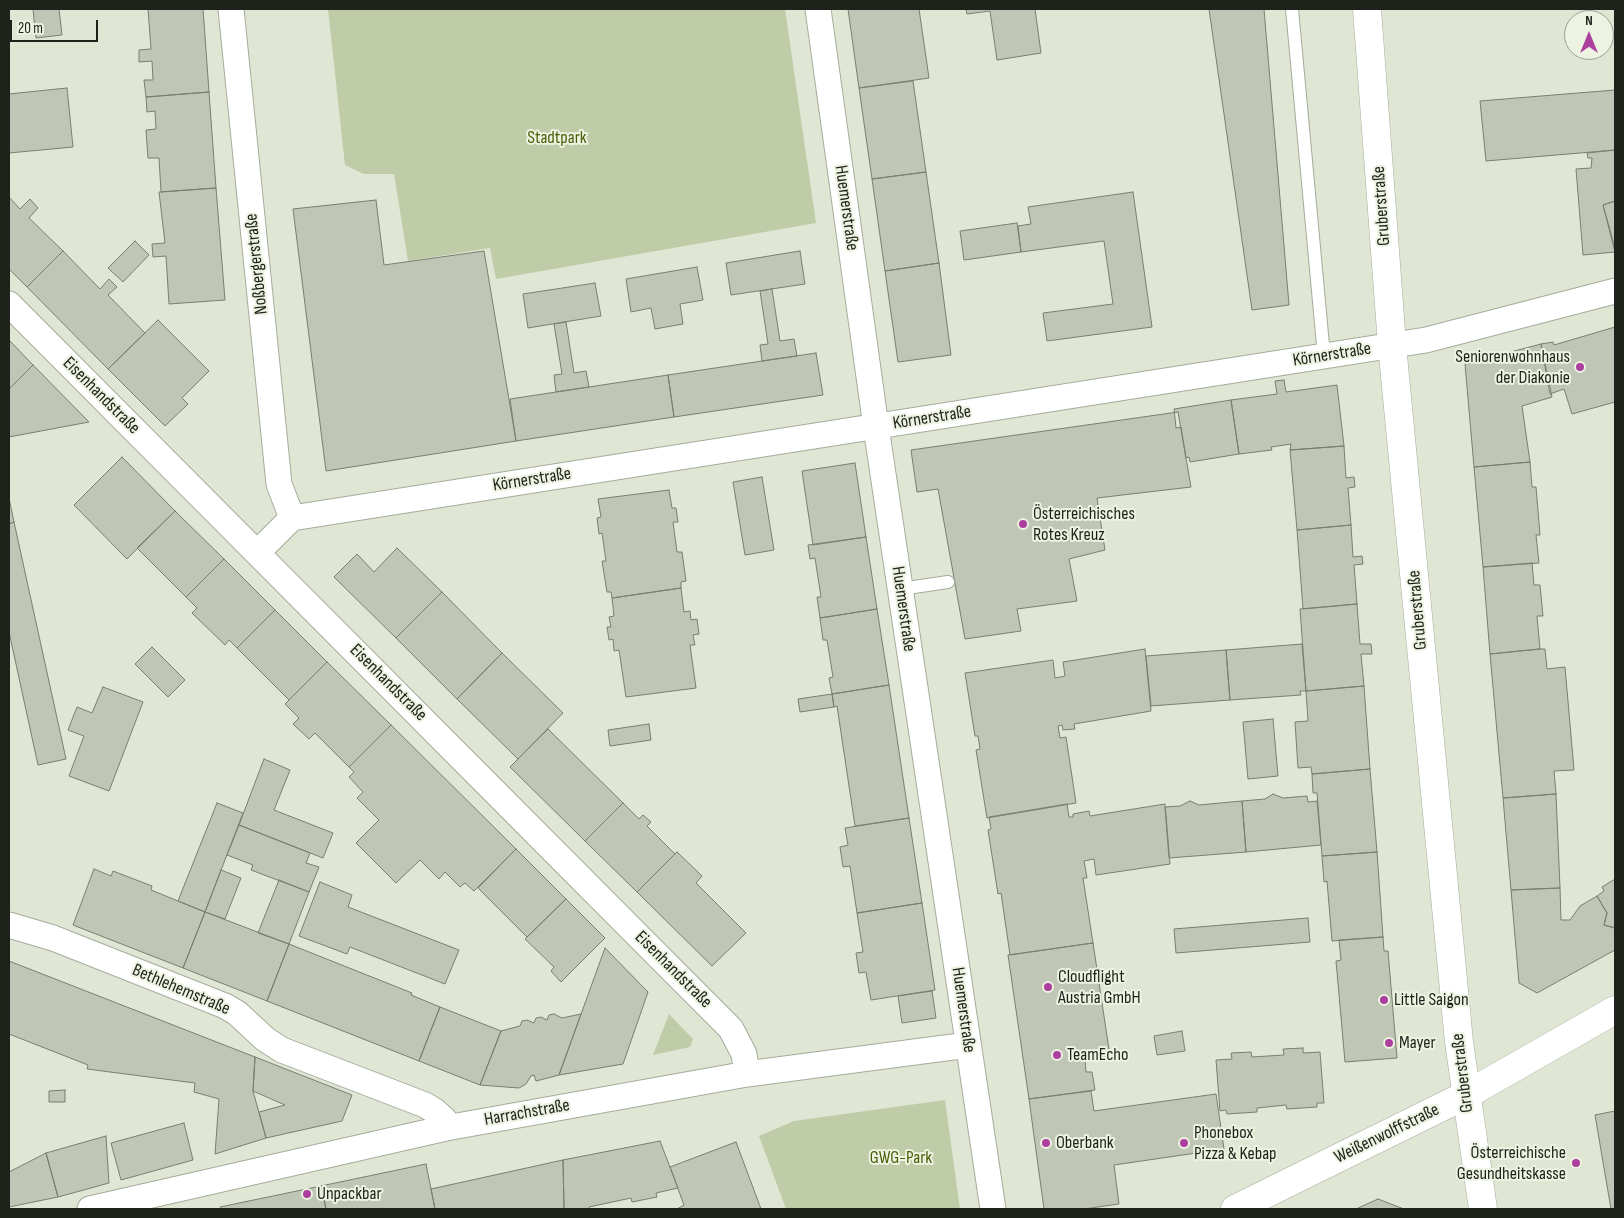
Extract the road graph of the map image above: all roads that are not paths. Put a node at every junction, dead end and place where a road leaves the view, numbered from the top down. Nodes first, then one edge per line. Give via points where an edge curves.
1 (231, 9) edge
2 (818, 9) edge
3 (1292, 9) edge
4 (1367, 9) edge
5 (1615, 291) edge
6 (9, 304) edge
7 (1392, 345) junction
8 (1324, 356) junction
9 (876, 427) junction
10 (292, 518) junction
11 (258, 552) junction
12 (948, 582) dead end
13 (900, 588) junction
14 (9, 925) edge
15 (1615, 1010) edge
16 (968, 1045) junction
17 (748, 1074) junction
18 (1466, 1095) junction
19 (446, 1128) junction
20 (90, 1209) edge
21 (993, 1209) edge
22 (1235, 1209) edge
23 (1483, 1209) edge

1 - 10 street, Noßbergerstraße via 279,484
2 - 9 street, Huemerstraße
3 - 8 lane
4 - 7 main road, Gruberstraße
5 - 7 street, Körnerstraße via 1462,332
6 - 11 street, Eisenhandstraße
7 - 8 street, Körnerstraße
7 - 18 main road, Gruberstraße
8 - 9 street, Körnerstraße
9 - 10 street, Körnerstraße
9 - 13 street, Huemerstraße
10 - 11 street
11 - 17 street, Eisenhandstraße via 731,1028 744,1054
12 - 13 lane
13 - 16 street, Huemerstraße
14 - 19 street, Bethlehemstraße via 53,938 225,1006 282,1050 425,1105 444,1119
15 - 18 main road, Weißenwolffstraße
16 - 17 street, Harrachstraße
16 - 21 street, Huemerstraße
17 - 19 street, Harrachstraße
18 - 22 main road, Weißenwolffstraße
18 - 23 main road, Gruberstraße
19 - 20 street, Harrachstraße

